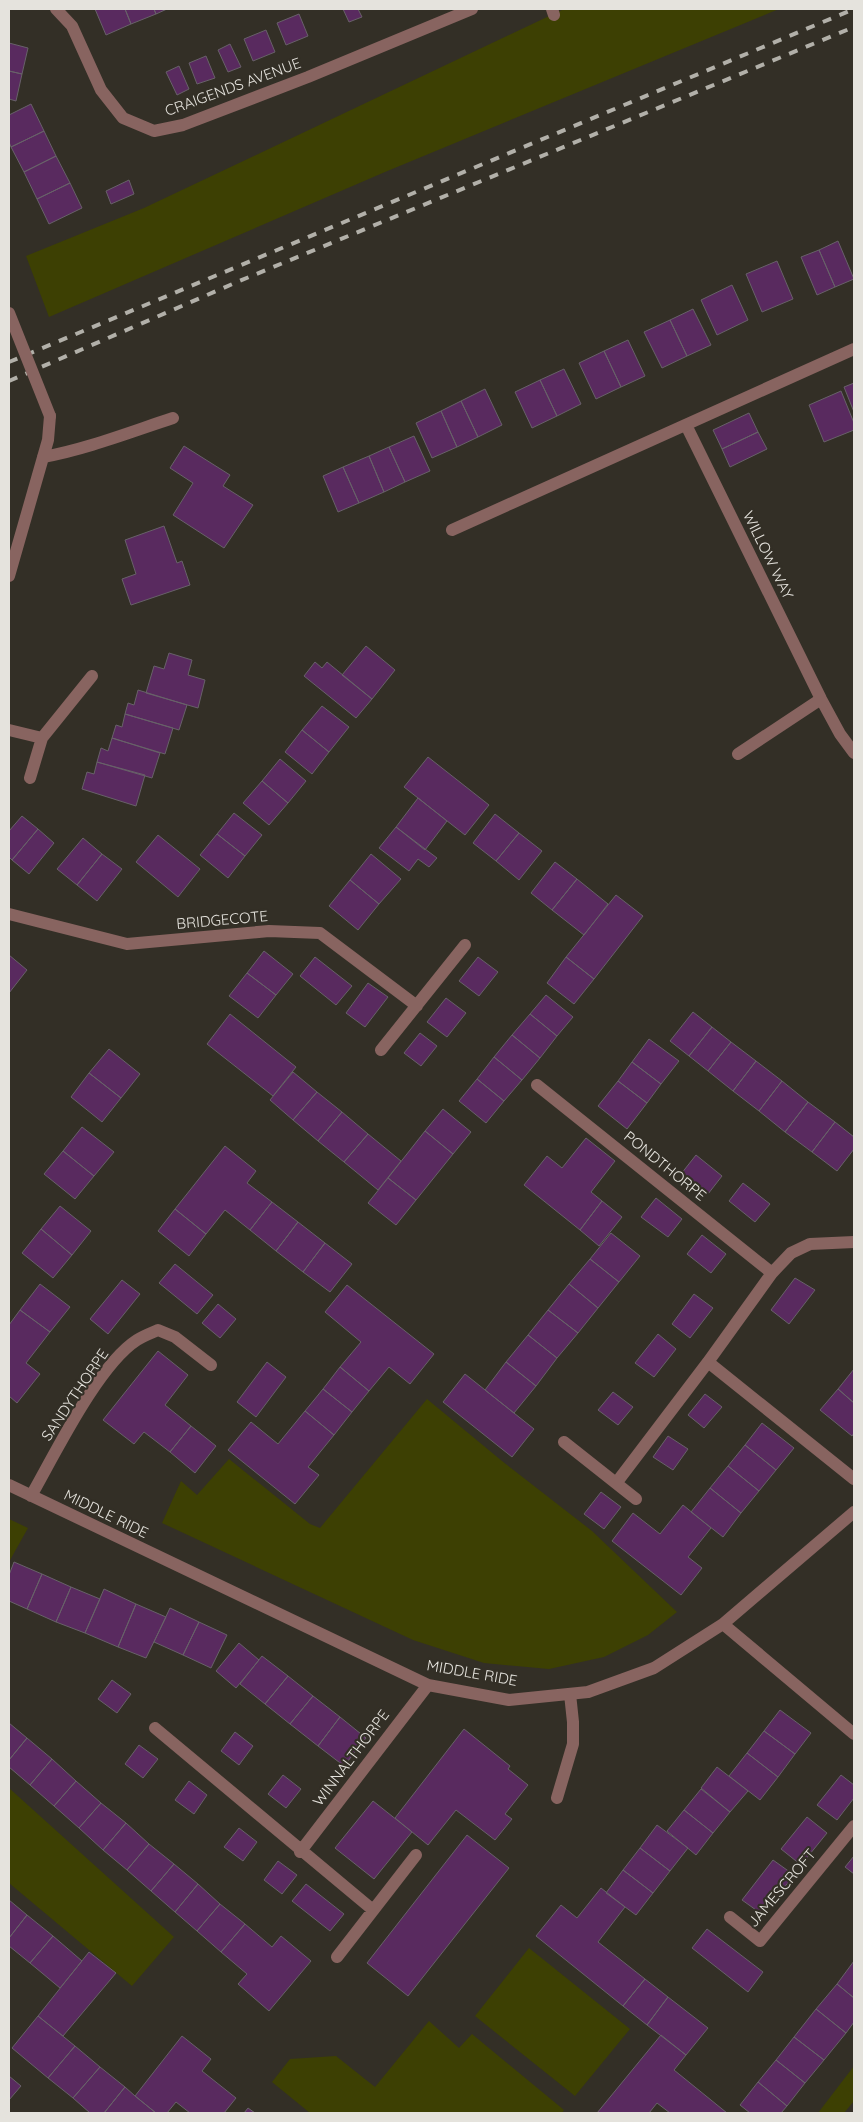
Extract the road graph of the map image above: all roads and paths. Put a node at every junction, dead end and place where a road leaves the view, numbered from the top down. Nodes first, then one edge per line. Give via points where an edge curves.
1 (56, 9) edge
2 (472, 9) edge
3 (9, 313) edge
4 (854, 349) edge
5 (173, 418) dead end
6 (686, 425) junction
7 (43, 457) junction
8 (452, 530) dead end
9 (9, 576) edge
10 (92, 676) dead end
11 (821, 699) junction
12 (9, 730) edge
13 (42, 738) junction
14 (854, 753) edge
15 (738, 754) dead end
16 (30, 778) dead end
17 (9, 914) edge
18 (465, 945) dead end
19 (417, 1006) junction
20 (381, 1050) dead end
21 (537, 1085) dead end
22 (854, 1242) edge
23 (772, 1273) junction
24 (708, 1362) junction
25 (211, 1365) dead end
26 (564, 1442) dead end
27 (854, 1479) edge
28 (617, 1482) junction
29 (9, 1485) edge
30 (31, 1496) junction
31 (636, 1499) dead end
32 (854, 1512) edge
33 (723, 1624) junction
34 (428, 1685) junction
35 (570, 1694) junction
36 (155, 1728) dead end
37 (854, 1734) edge
38 (557, 1798) dead end
39 (854, 1826) edge
40 (300, 1852) junction
41 (416, 1855) dead end
42 (373, 1910) junction
43 (730, 1917) dead end
44 (336, 1957) dead end

1 - 2 street, CRAIGENDS AVENUE via 72,26 101,90 123,118 154,131 183,125
3 - 7 street, bridge via 50,416
4 - 6 street
5 - 7 street via 74,452
6 - 8 street
6 - 11 street, WILLOW WAY
7 - 9 street
10 - 13 street
11 - 14 street, WILLOW WAY
11 - 15 street
12 - 13 street
13 - 16 street
17 - 19 street, BRIDGECOTE via 127,944 268,932 320,933
18 - 19 street
19 - 20 street
21 - 23 street, PONDTHORPE
22 - 23 street via 810,1244 791,1253
23 - 24 street
24 - 27 street
24 - 28 street
25 - 30 street, SANDYTHORPE via 175,1337 158,1330 137,1340 113,1361 73,1421
26 - 28 street
28 - 31 street
29 - 30 street, MIDDLE RIDE
30 - 34 street, MIDDLE RIDE
32 - 33 street, MIDDLE RIDE
33 - 35 street, MIDDLE RIDE via 654,1668 588,1692
33 - 37 street
34 - 35 street, MIDDLE RIDE via 509,1700
34 - 40 street, WINNALTHORPE
35 - 38 street via 572,1744
36 - 40 street
39 - 43 street, JAMESCROFT via 760,1941
40 - 42 street
41 - 42 street
42 - 44 street

